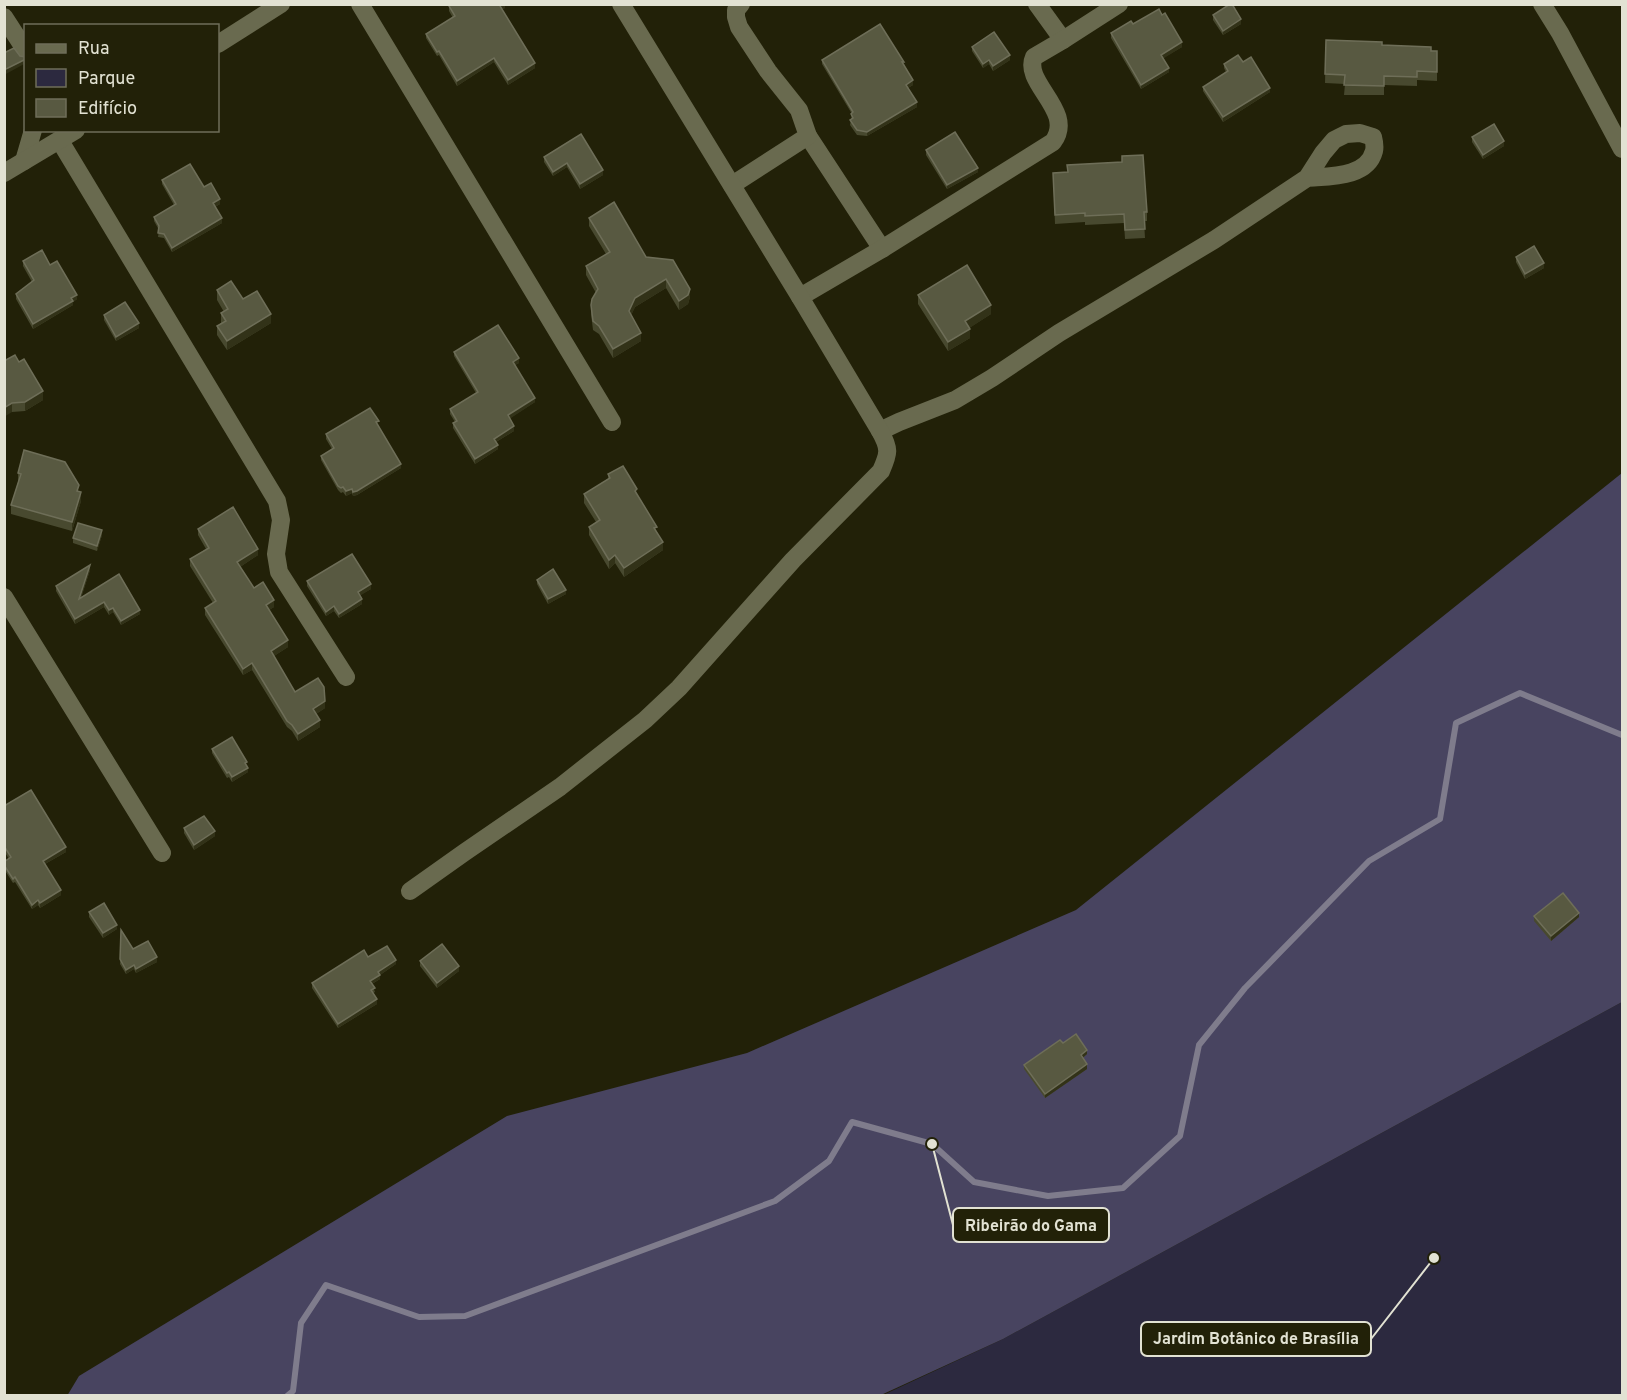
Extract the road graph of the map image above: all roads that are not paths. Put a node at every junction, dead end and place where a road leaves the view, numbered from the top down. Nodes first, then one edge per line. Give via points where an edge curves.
1 (281, 4) edge
2 (360, 4) edge
3 (621, 4) edge
4 (741, 4) edge
5 (1037, 4) edge
6 (1119, 4) edge
7 (1542, 4) edge
8 (4, 17) edge
9 (1064, 40) junction
10 (219, 43) edge
11 (24, 48) edge
12 (32, 132) edge
13 (73, 132) edge
14 (808, 136) junction
15 (60, 141) junction
16 (1623, 149) edge
17 (24, 161) junction
18 (4, 173) edge
19 (1307, 178) dead end
20 (732, 185) junction
21 (882, 249) junction
22 (800, 297) junction
23 (612, 422) dead end
24 (880, 431) junction
25 (4, 597) edge
26 (346, 677) dead end
27 (162, 853) dead end
28 (410, 891) dead end

1 - 10 street
2 - 23 street
3 - 20 street
4 - 14 street via 736,10 739,27 799,110
5 - 9 street
6 - 9 street
7 - 16 street
8 - 11 street
9 - 21 street via 1032,61 1059,122 1053,142
12 - 17 street
13 - 15 street
14 - 20 street
14 - 21 street
15 - 17 street
15 - 26 street via 277,501 281,520 276,554 279,572
17 - 18 street
19 - 24 street via 955,400
20 - 22 street
21 - 22 street
22 - 24 street
24 - 28 street via 888,456 881,471 794,560 679,688 560,788
25 - 27 street

